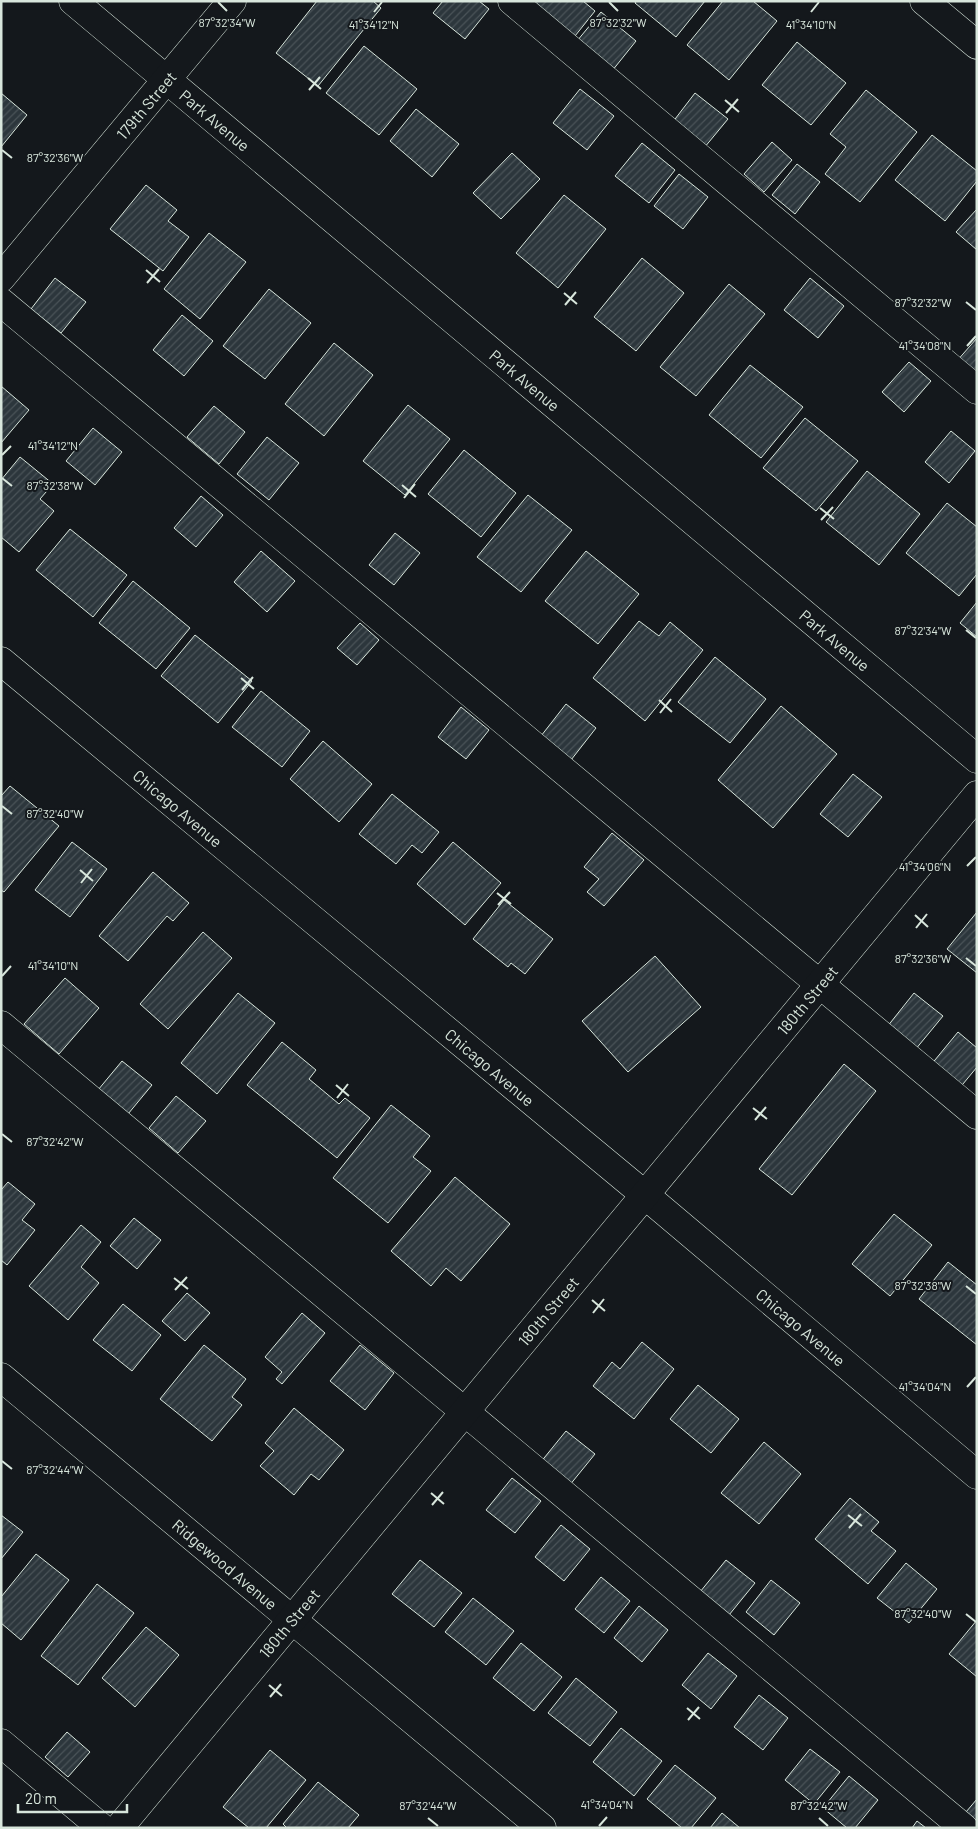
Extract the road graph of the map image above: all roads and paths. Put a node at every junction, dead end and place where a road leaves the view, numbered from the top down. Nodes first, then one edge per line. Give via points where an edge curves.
1 (73, 1) edge
2 (232, 1) edge
3 (512, 1) edge
4 (924, 1) edge
5 (977, 45) edge
6 (167, 80) junction
7 (1, 278) edge
8 (1, 302) edge
9 (977, 390) edge
10 (1, 662) edge
11 (977, 759) edge
12 (977, 795) edge
13 (819, 985) junction
14 (1, 1026) edge
15 (977, 1115) edge
16 (645, 1195) junction
17 (1, 1377) edge
18 (464, 1412) junction
19 (977, 1475) edge
20 (292, 1620) junction
21 (1, 1743) edge
22 (102, 1828) edge
23 (119, 1828) edge
24 (542, 1828) edge
25 (964, 1828) edge

1 - 6 street, Park Avenue
2 - 6 street, 179th Street
3 - 9 street
4 - 5 street
6 - 7 street, 179th Street
6 - 11 street, Park Avenue
8 - 13 street
10 - 16 street, Chicago Avenue
12 - 13 street, 180th Street
13 - 15 street
13 - 16 street, 180th Street
14 - 18 street
16 - 18 street, 180th Street
16 - 19 street, Chicago Avenue
17 - 20 street, Ridgewood Avenue
18 - 20 street, 180th Street
18 - 25 street
20 - 23 street, 180th Street
20 - 24 street, Ridgewood Avenue
21 - 22 street

